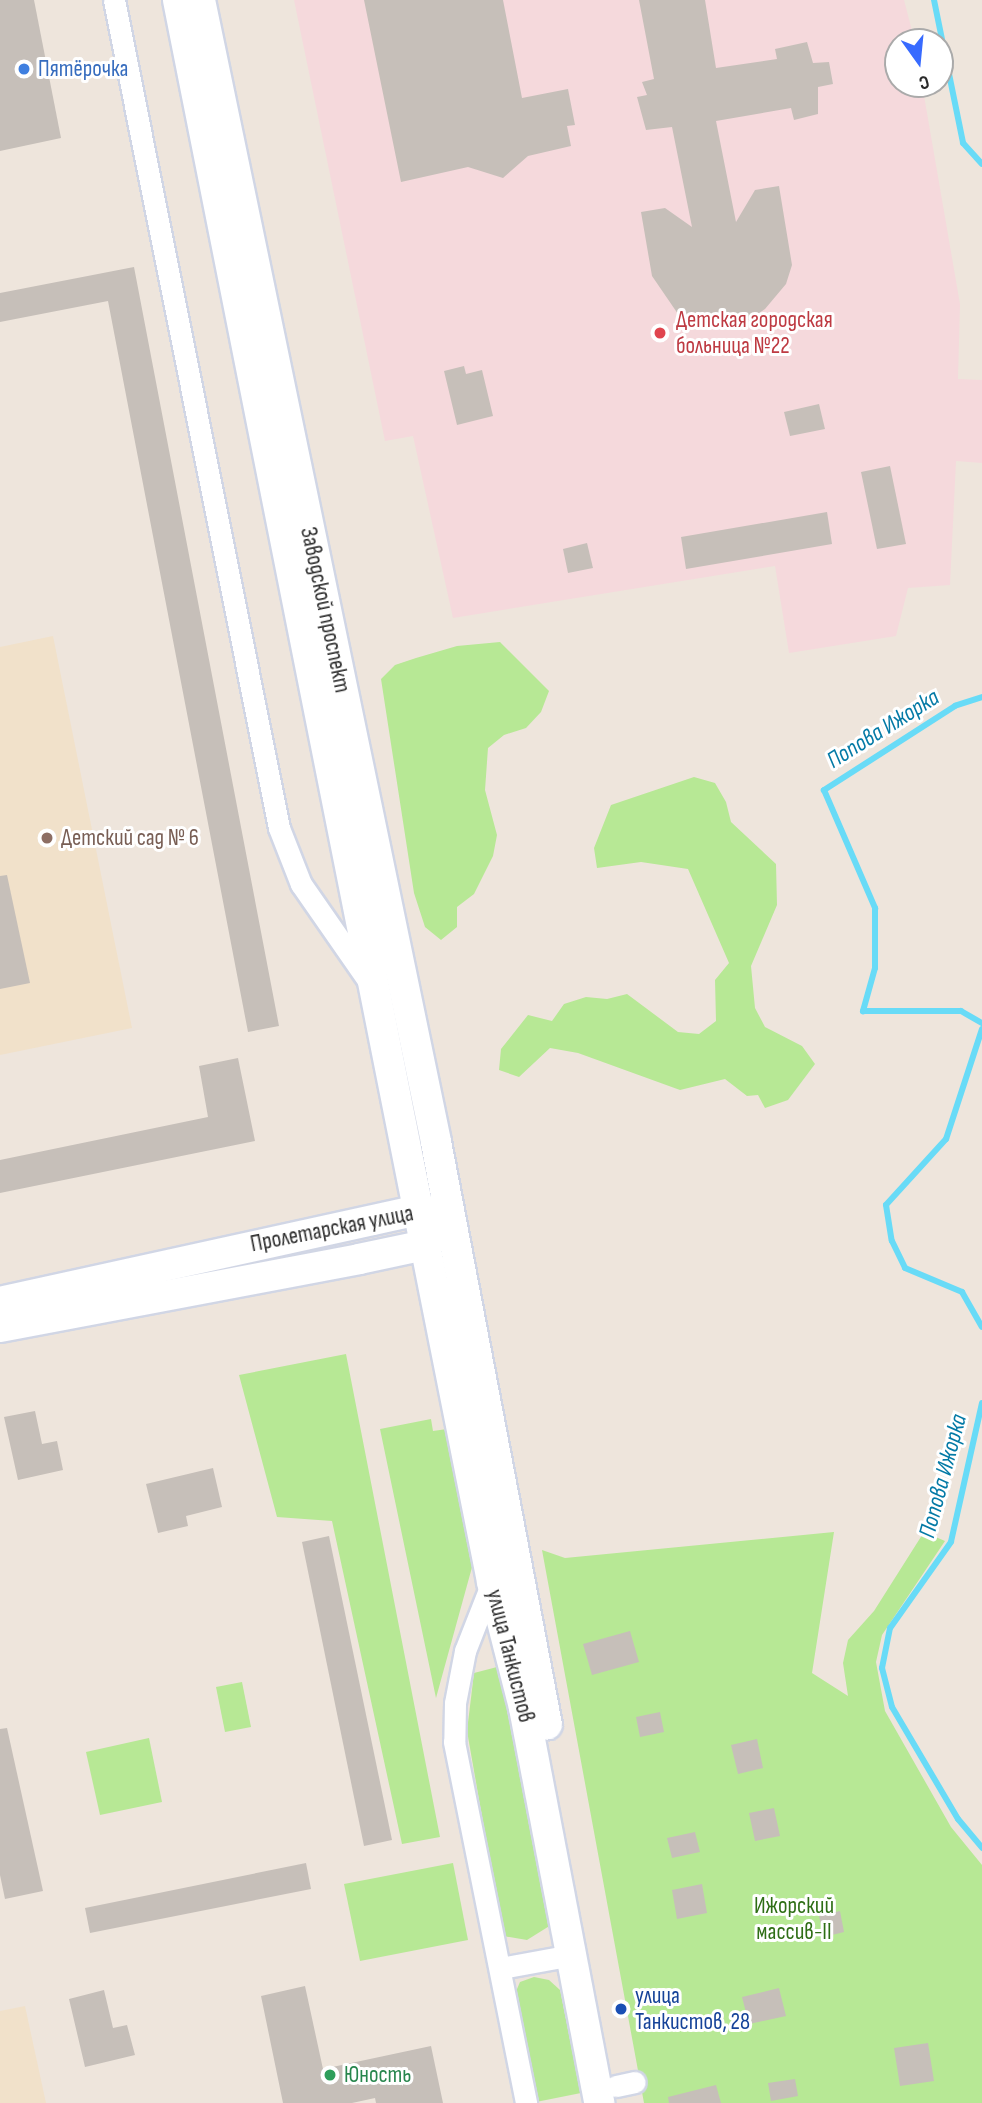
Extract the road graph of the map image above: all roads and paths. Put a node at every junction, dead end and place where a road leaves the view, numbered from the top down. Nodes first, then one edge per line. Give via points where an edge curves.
1 (114, 0) edge
2 (178, 0) edge
3 (200, 0) edge
4 (270, 403) junction
5 (378, 995) junction
6 (418, 1210) junction
7 (452, 1219) junction
8 (425, 1245) junction
9 (0, 1302) edge
10 (0, 1327) edge
11 (492, 1582) junction
12 (581, 1953) junction
13 (501, 1968) junction
14 (618, 2093) edge
15 (526, 2103) edge

1 - 5 street via 279,828 301,884
2 - 4 main road, Заводской проспект
3 - 4 main road, Заводской проспект
4 - 5 main road, Заводской проспект
4 - 7 main road, Заводской проспект
5 - 6 main road, Заводской проспект
6 - 7 main road, Пролетарская улица
6 - 8 main road, улица Танкистов
6 - 9 main road, Пролетарская улица
7 - 8 main road, Пролетарская улица
7 - 12 main road, улица Танкистов
8 - 10 main road, Пролетарская улица via 214,1290 162,1295
8 - 11 main road, улица Танкистов
11 - 12 main road, улица Танкистов
11 - 13 street via 465,1651 455,1703 454,1742
12 - 13 street
12 - 14 main road, улица Танкистов
13 - 15 street

